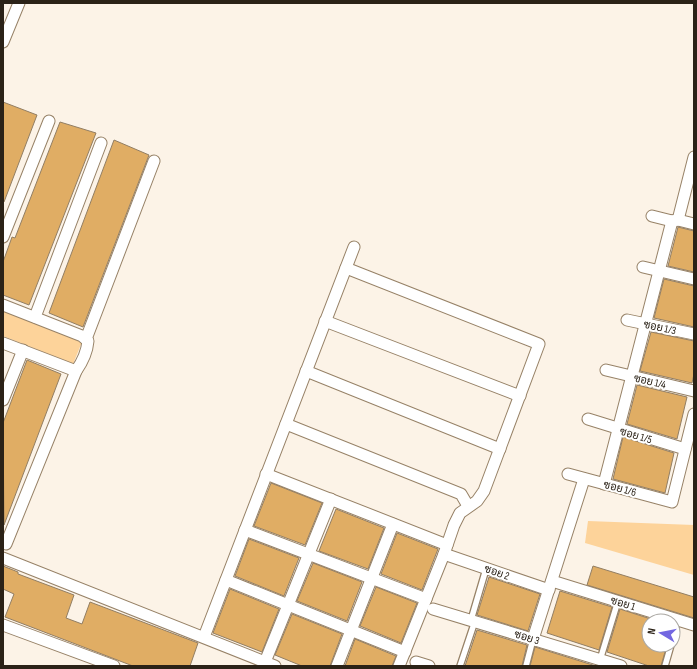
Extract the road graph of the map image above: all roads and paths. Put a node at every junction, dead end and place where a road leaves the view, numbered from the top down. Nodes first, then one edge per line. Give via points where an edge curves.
1 (19, 3) edge
2 (3, 42) edge
3 (49, 121) dead end
4 (101, 143) dead end
5 (694, 157) edge
6 (154, 160) dead end
7 (652, 216) dead end
8 (675, 221) junction
9 (694, 224) edge
10 (3, 237) edge
11 (354, 247) dead end
12 (643, 267) dead end
13 (346, 268) junction
14 (659, 270) junction
15 (694, 279) edge
16 (3, 304) edge
17 (35, 317) junction
18 (627, 320) dead end
19 (325, 321) junction
20 (645, 324) junction
21 (694, 334) edge
22 (86, 339) junction
23 (3, 343) edge
24 (23, 350) junction
25 (606, 370) dead end
26 (76, 371) junction
27 (306, 372) junction
28 (632, 377) junction
29 (694, 391) edge
30 (520, 396) junction
31 (3, 400) edge
32 (694, 414) edge
33 (588, 419) dead end
34 (286, 424) junction
35 (618, 429) junction
36 (685, 449) junction
37 (500, 450) junction
38 (266, 474) junction
39 (568, 474) dead end
40 (584, 479) junction
41 (604, 484) junction
42 (331, 500) junction
43 (468, 506) junction
44 (393, 524) junction
45 (245, 530) junction
46 (6, 544) dead end
47 (446, 550) junction
48 (309, 554) junction
49 (3, 558) edge
50 (486, 569) junction
51 (372, 578) junction
52 (226, 580) junction
53 (551, 585) junction
54 (426, 599) junction
55 (618, 601) junction
56 (288, 605) junction
57 (433, 609) dead end
58 (656, 613) edge
59 (473, 621) junction
60 (681, 621) edge
61 (3, 625) edge
62 (694, 625) edge
63 (351, 630) junction
64 (204, 637) junction
65 (534, 639) junction
66 (405, 652) junction
67 (668, 653) edge
68 (595, 660) junction
69 (416, 662) dead end
70 (270, 664) edge
71 (114, 666) edge
72 (337, 666) edge
73 (399, 666) edge
74 (429, 666) edge
75 (460, 666) edge
76 (526, 666) edge
77 (621, 666) edge
78 (664, 666) edge

1 - 2 street
3 - 10 street
4 - 17 street
5 - 8 street
6 - 22 street
7 - 8 street
8 - 9 street
8 - 14 street
11 - 13 street
12 - 14 street
13 - 19 street
13 - 30 street via 539,344
14 - 15 street
14 - 20 street
16 - 17 street
17 - 22 street
18 - 20 street, ซอย 1/3
19 - 27 street
19 - 30 street
20 - 21 street, ซอย 1/3
20 - 28 street
22 - 26 street via 88,348
23 - 24 street
24 - 26 street
24 - 31 street
25 - 28 street, ซอย 1/4
26 - 46 street
27 - 34 street
27 - 37 street
28 - 29 street, ซอย 1/4
28 - 35 street
30 - 37 street
32 - 36 street
33 - 35 street, ซอย 1/5
34 - 38 street
34 - 43 street via 461,494
35 - 36 street, ซอย 1/5
35 - 41 street
36 - 41 street, ซอย 1/6 via 672,502
37 - 43 street via 484,491 477,501
38 - 42 street, ซอย 2
38 - 45 street
39 - 40 street, ซอย 1/6
40 - 41 street, ซอย 1/6
40 - 53 street
42 - 44 street, ซอย 2
42 - 48 street
43 - 47 street via 460,513 454,525
44 - 47 street, ซอย 2
44 - 51 street
45 - 48 street
45 - 52 street
47 - 50 street, ซอย 2
47 - 54 street
48 - 51 street
48 - 56 street
49 - 64 street
50 - 53 street, ซอย 2
50 - 59 lane
51 - 54 street
51 - 63 street
52 - 56 street
52 - 64 street
53 - 55 street, ซอย 1
53 - 65 street
54 - 66 street
55 - 58 street, ซอย 1
55 - 68 lane
56 - 63 street
56 - 70 street
57 - 59 street, ซอย 3
59 - 65 street, ซอย 3
59 - 75 lane
60 - 62 street, ซอย 1
61 - 71 street
63 - 66 street
63 - 72 street
64 - 70 street
65 - 68 street, ซอย 3
65 - 76 lane
66 - 73 street
67 - 78 lane
68 - 77 street, ซอย 3
69 - 74 street

